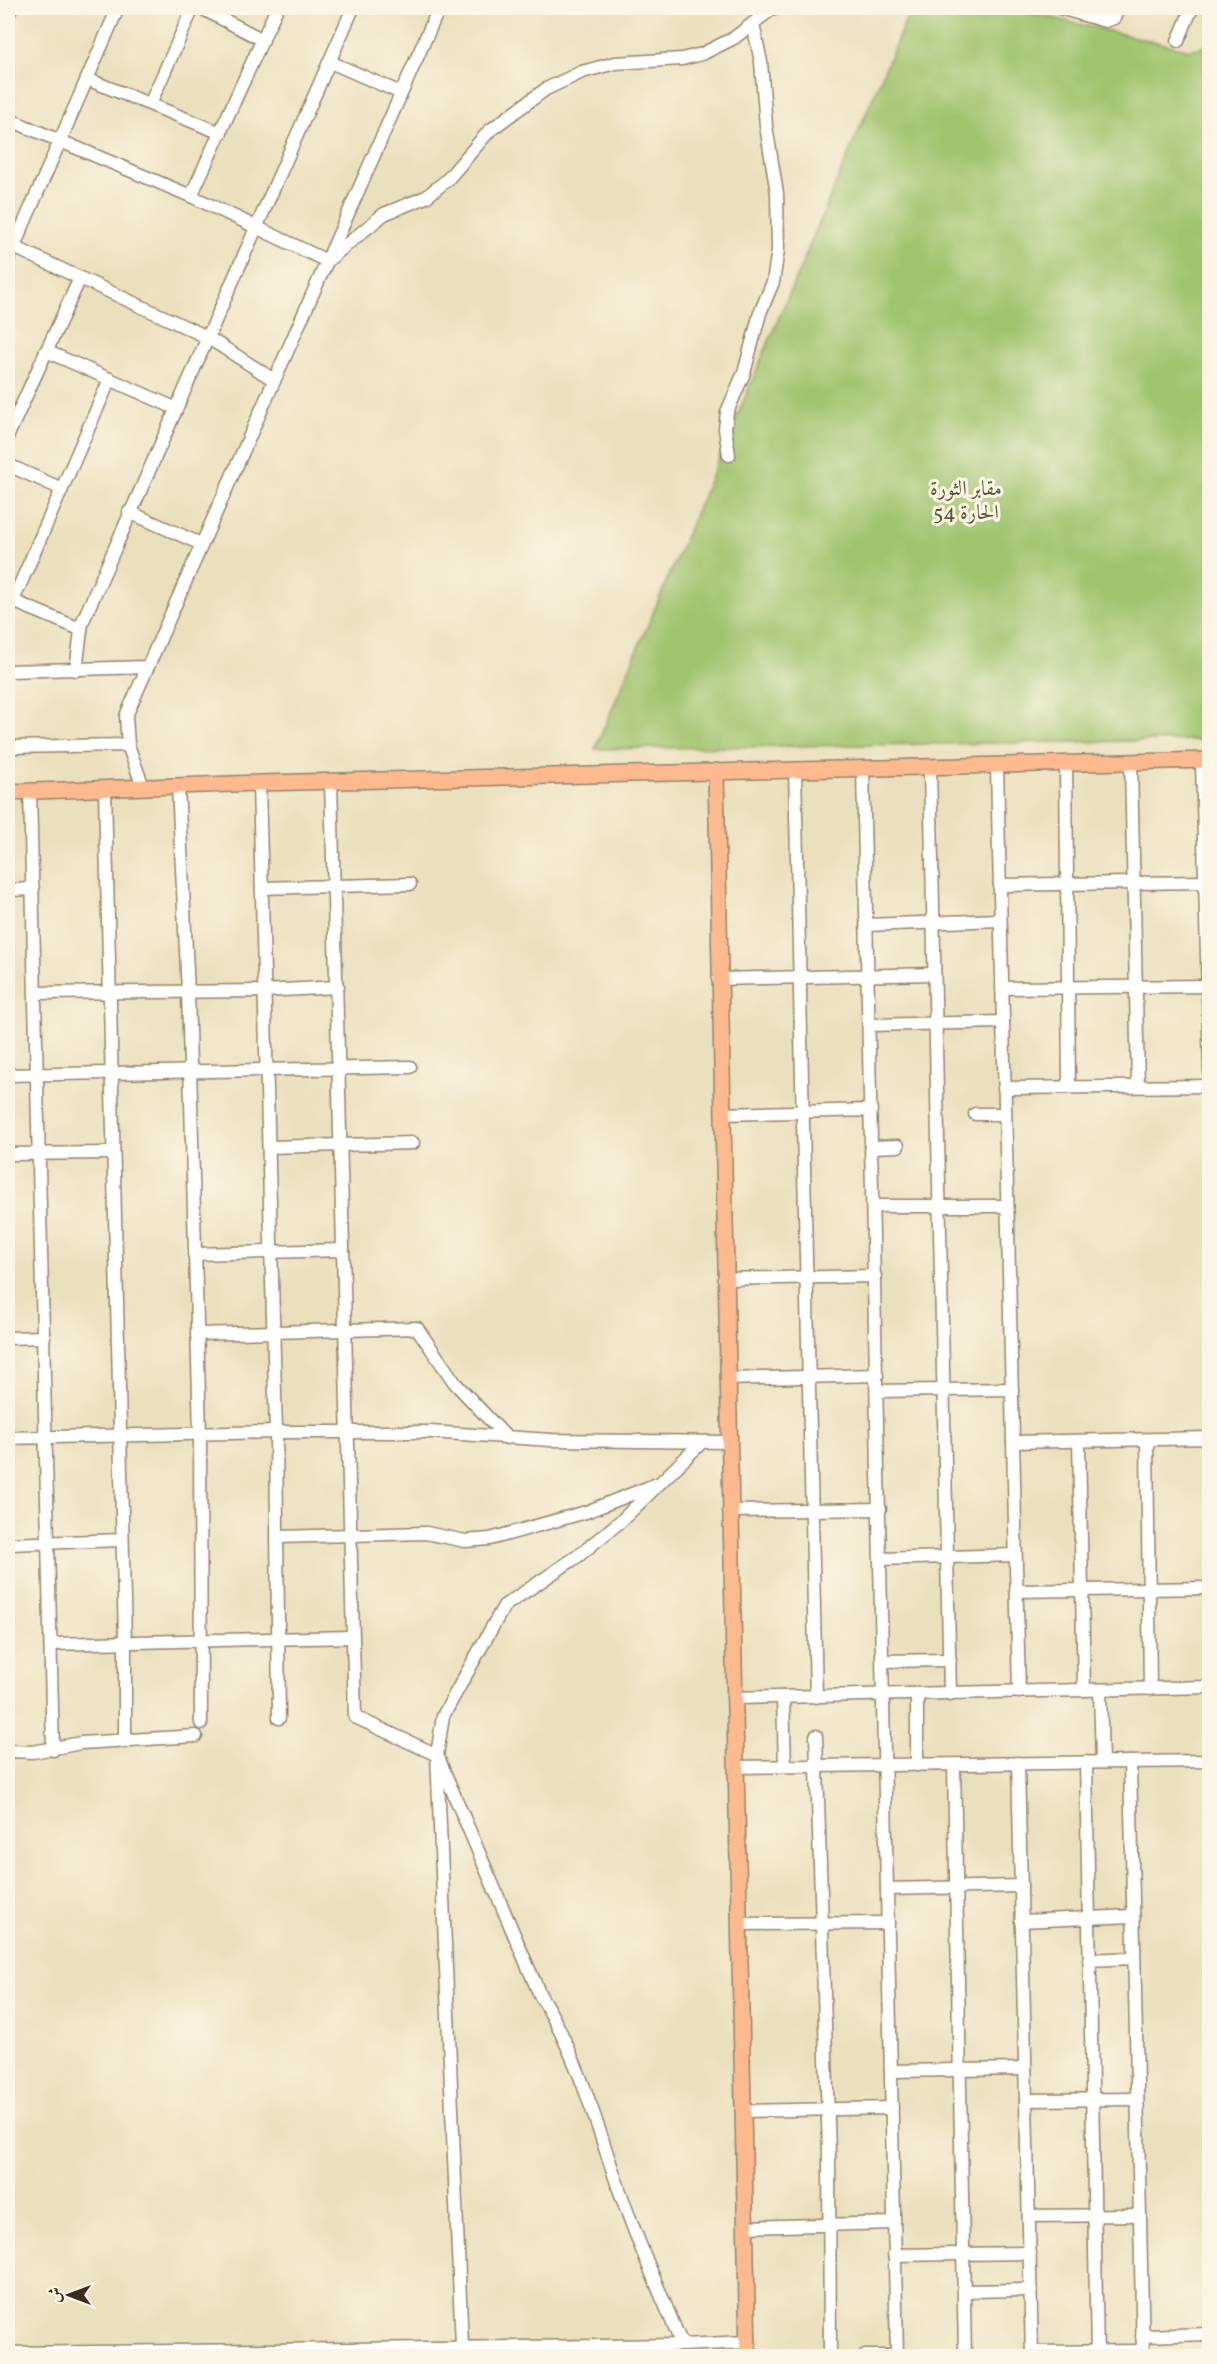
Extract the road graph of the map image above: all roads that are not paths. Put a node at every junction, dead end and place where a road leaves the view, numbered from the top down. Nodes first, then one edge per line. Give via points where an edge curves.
1 (9, 8) edge
2 (118, 8) edge
3 (193, 8) edge
4 (201, 8) edge
5 (277, 8) edge
6 (352, 8) edge
7 (439, 8) edge
8 (773, 8) edge
9 (1060, 8) edge
10 (1118, 8) edge
11 (1192, 8) edge
12 (8, 12) edge
13 (753, 24) junction
14 (263, 40) junction
15 (1178, 40) dead end
16 (330, 62) junction
17 (87, 79) junction
18 (401, 93) junction
19 (150, 104) junction
20 (8, 119) edge
21 (221, 133) junction
22 (58, 141) junction
23 (191, 196) junction
24 (257, 227) junction
25 (14, 247) junction
26 (8, 260) edge
27 (327, 261) junction
28 (80, 278) junction
29 (207, 337) junction
30 (46, 351) junction
31 (110, 379) junction
32 (274, 380) junction
33 (175, 408) junction
34 (8, 435) edge
35 (729, 455) dead end
36 (8, 465) edge
37 (62, 489) junction
38 (129, 512) junction
39 (201, 543) junction
40 (10, 607) edge
41 (80, 629) junction
42 (147, 667) junction
43 (76, 670) junction
44 (8, 671) edge
45 (128, 745) junction
46 (8, 747) edge
47 (1206, 761) edge
48 (1131, 763) junction
49 (1066, 765) junction
50 (930, 767) junction
51 (997, 767) junction
52 (795, 770) junction
53 (863, 770) junction
54 (716, 771) junction
55 (331, 781) junction
56 (259, 783) junction
57 (178, 786) junction
58 (143, 787) junction
59 (105, 790) junction
60 (30, 791) junction
61 (8, 792) edge
62 (1205, 882) junction
63 (410, 884) dead end
64 (1134, 884) junction
65 (1000, 885) junction
66 (1067, 885) junction
67 (333, 886) junction
68 (262, 888) junction
69 (33, 889) junction
70 (8, 890) edge
71 (1208, 916) edge
72 (1000, 920) junction
73 (933, 923) junction
74 (867, 925) junction
75 (934, 974) junction
76 (868, 976) junction
77 (800, 977) junction
78 (718, 978) junction
79 (1137, 986) junction
80 (1207, 986) junction
81 (338, 987) junction
82 (1069, 987) junction
83 (1002, 988) junction
84 (265, 991) junction
85 (188, 992) junction
86 (35, 993) junction
87 (109, 993) junction
88 (1209, 1018) edge
89 (1003, 1022) junction
90 (935, 1023) junction
91 (869, 1025) junction
92 (410, 1067) dead end
93 (339, 1069) junction
94 (191, 1071) junction
95 (266, 1071) junction
96 (1209, 1072) edge
97 (110, 1074) junction
98 (8, 1075) edge
99 (37, 1075) junction
100 (1138, 1086) junction
101 (1209, 1086) edge
102 (1004, 1088) junction
103 (1069, 1088) junction
104 (871, 1110) junction
105 (803, 1112) junction
106 (722, 1114) junction
107 (975, 1114) dead end
108 (1005, 1114) junction
109 (413, 1143) dead end
110 (340, 1144) junction
111 (898, 1146) dead end
112 (270, 1147) junction
113 (872, 1147) junction
114 (8, 1154) edge
115 (39, 1154) junction
116 (112, 1154) junction
117 (873, 1206) junction
118 (1007, 1206) junction
119 (939, 1207) junction
120 (342, 1250) junction
121 (272, 1252) junction
122 (194, 1254) junction
123 (874, 1276) junction
124 (806, 1277) junction
125 (724, 1279) junction
126 (346, 1330) junction
127 (273, 1332) junction
128 (197, 1334) junction
129 (44, 1337) junction
130 (8, 1338) edge
131 (877, 1375) junction
132 (809, 1377) junction
133 (727, 1379) junction
134 (1012, 1389) junction
135 (877, 1391) junction
136 (944, 1392) junction
137 (276, 1432) junction
138 (349, 1432) junction
139 (200, 1434) junction
140 (121, 1437) junction
141 (8, 1438) edge
142 (46, 1438) junction
143 (507, 1438) junction
144 (1209, 1438) edge
145 (1147, 1440) junction
146 (1079, 1441) junction
147 (728, 1442) junction
148 (1013, 1442) junction
149 (701, 1443) junction
150 (665, 1480) junction
151 (880, 1509) junction
152 (812, 1510) junction
153 (729, 1511) junction
154 (278, 1537) junction
155 (349, 1537) junction
156 (122, 1540) junction
157 (48, 1542) junction
158 (8, 1544) edge
159 (1015, 1556) junction
160 (947, 1558) junction
161 (881, 1559) junction
162 (1209, 1588) edge
163 (1149, 1589) junction
164 (1082, 1590) junction
165 (1016, 1591) junction
166 (352, 1637) junction
167 (277, 1640) junction
168 (125, 1642) junction
169 (202, 1642) junction
170 (51, 1644) junction
171 (950, 1660) junction
172 (883, 1661) junction
173 (1209, 1688) edge
174 (1150, 1689) junction
175 (1084, 1690) junction
176 (1100, 1690) junction
177 (1019, 1692) junction
178 (917, 1694) junction
179 (950, 1694) junction
180 (884, 1695) junction
181 (816, 1696) junction
182 (783, 1697) junction
183 (733, 1698) junction
184 (279, 1718) dead end
185 (201, 1724) dead end
186 (196, 1736) dead end
187 (816, 1736) dead end
188 (125, 1742) junction
189 (53, 1750) junction
190 (8, 1751) edge
191 (437, 1755) junction
192 (1209, 1761) edge
193 (1086, 1762) junction
194 (1102, 1762) junction
195 (1130, 1762) junction
196 (1018, 1763) junction
197 (885, 1765) junction
198 (917, 1765) junction
199 (954, 1765) junction
200 (785, 1766) junction
201 (817, 1766) junction
202 (735, 1767) junction
203 (1021, 1886) junction
204 (956, 1887) junction
205 (887, 1889) junction
206 (1133, 1916) junction
207 (1089, 1918) junction
208 (1021, 1921) junction
209 (888, 1923) junction
210 (739, 1924) junction
211 (820, 1924) junction
212 (1134, 1958) junction
213 (1089, 1960) junction
214 (1025, 2069) junction
215 (960, 2071) junction
216 (891, 2072) junction
217 (1092, 2099) junction
218 (1137, 2099) junction
219 (1026, 2100) junction
220 (892, 2108) junction
221 (827, 2109) junction
222 (743, 2111) junction
223 (1140, 2215) junction
224 (1029, 2216) junction
225 (1094, 2216) junction
226 (894, 2223) junction
227 (830, 2226) junction
228 (745, 2227) junction
229 (963, 2253) junction
230 (1030, 2253) junction
231 (894, 2255) junction
232 (964, 2290) junction
233 (1031, 2290) junction
234 (1209, 2334) edge
235 (1142, 2336) junction
236 (682, 2345) junction
237 (462, 2346) junction
238 (748, 2349) edge
239 (8, 2353) edge
240 (1032, 2354) edge
241 (1097, 2354) edge
242 (1143, 2354) edge
243 (830, 2356) edge
244 (865, 2356) edge
245 (897, 2356) edge
246 (965, 2356) edge

1 - 12 main road
2 - 17 street
3 - 19 street
4 - 14 street
5 - 14 street
6 - 16 street
7 - 18 street
8 - 13 street
9 - 10 street via 1105,21 1114,18
11 - 15 street
13 - 27 street via 702,54 615,63 582,72 546,89 489,131 447,180 426,196 384,214
13 - 35 street via 777,193 778,250 773,282 744,373 727,412
14 - 21 street
16 - 18 street
16 - 24 street
17 - 19 street
17 - 22 street
18 - 27 street
19 - 21 street
20 - 22 street
21 - 23 street
22 - 23 street
22 - 25 street
23 - 24 street
24 - 27 street
24 - 29 street
25 - 26 street
25 - 28 street
27 - 32 street
28 - 29 street
28 - 30 street
29 - 32 street
29 - 33 street
30 - 31 street
30 - 34 street
31 - 33 street
31 - 37 street
32 - 39 street
33 - 38 street
36 - 37 street
37 - 40 street
38 - 39 street
38 - 41 street
39 - 42 street
40 - 41 street
41 - 43 street
42 - 43 street
42 - 45 street via 126,716
43 - 44 street
45 - 46 street
45 - 58 street
47 - 48 main road
47 - 62 street
48 - 49 main road
48 - 64 street
49 - 51 main road
49 - 66 street
50 - 51 main road
50 - 53 main road
50 - 73 street
51 - 65 street
52 - 53 main road
52 - 54 main road
52 - 77 street
53 - 74 street
54 - 55 main road
54 - 78 main road
55 - 56 main road
55 - 67 street
56 - 57 main road
56 - 68 street
57 - 58 main road
57 - 85 street
58 - 59 main road
59 - 60 main road
59 - 87 street
60 - 61 main road
60 - 69 street
62 - 64 street
62 - 71 street
63 - 67 street
64 - 66 street
64 - 79 street
65 - 66 street
65 - 72 street
66 - 82 street
67 - 68 street
67 - 81 street
68 - 84 street
69 - 70 street
69 - 86 street
71 - 80 street
72 - 73 street
72 - 83 street
73 - 74 street
73 - 75 street
74 - 76 street
75 - 76 street
75 - 90 street
76 - 77 street
76 - 91 street
77 - 78 street
77 - 105 street
78 - 106 main road
79 - 80 street
79 - 82 street
79 - 100 street
80 - 88 street
81 - 84 street
81 - 93 street
82 - 83 street
82 - 103 street
83 - 89 street
84 - 85 street
84 - 95 street
85 - 87 street
85 - 94 street
86 - 87 street
86 - 99 street
87 - 97 street
88 - 96 street
89 - 90 street
89 - 102 street
90 - 91 street
90 - 119 street
91 - 104 street
92 - 93 street
93 - 95 street
93 - 110 street
94 - 95 street
94 - 97 street
94 - 122 street
95 - 112 street
97 - 99 street
97 - 116 street
98 - 99 street
99 - 115 street
100 - 101 street
100 - 103 street
102 - 103 street
102 - 108 street
104 - 105 street
104 - 113 street
105 - 106 street
105 - 124 street
106 - 125 main road
107 - 108 street
108 - 118 street
109 - 110 street
110 - 112 street
110 - 120 street
111 - 113 street
112 - 121 street
113 - 117 street
114 - 115 street
115 - 116 street
115 - 129 street
116 - 140 street
117 - 119 street
117 - 123 street
118 - 119 street
118 - 134 street
119 - 136 street
120 - 121 street
120 - 126 street
121 - 122 street
121 - 127 street
122 - 128 street
123 - 124 street
123 - 131 street
124 - 125 street
124 - 132 street
125 - 133 main road
126 - 127 street
126 - 138 street
126 - 143 street via 417,1328 455,1383
127 - 128 street
127 - 137 street
128 - 139 street
129 - 130 street
129 - 142 street
131 - 132 street
131 - 135 street
132 - 133 street
132 - 152 street
133 - 147 main road
134 - 136 street
134 - 148 street
135 - 136 street
135 - 151 street
136 - 160 street
137 - 138 street
137 - 139 street
137 - 154 street
138 - 143 street via 430,1432
138 - 155 street
139 - 140 street
139 - 169 street
140 - 142 street
140 - 156 street
141 - 142 street
142 - 157 street
143 - 149 street
144 - 145 street
145 - 146 street
145 - 163 street
146 - 148 street
146 - 164 street
147 - 149 street
147 - 153 main road
148 - 159 street
149 - 150 street
150 - 155 street via 586,1512 490,1539 465,1541 426,1533
150 - 191 street via 578,1556 504,1606 443,1716
151 - 152 street
151 - 161 street
152 - 153 street
152 - 181 street
153 - 183 main road
154 - 155 street
154 - 167 street
155 - 166 street
156 - 157 street
156 - 168 street
157 - 158 street
157 - 170 street
159 - 160 street
159 - 165 street
160 - 161 street
160 - 171 street
161 - 172 street
162 - 163 street
163 - 164 street
163 - 174 street
164 - 165 street
164 - 175 street
165 - 177 street
166 - 167 street
166 - 191 street via 355,1717
167 - 169 street
167 - 184 street
168 - 169 street
168 - 170 street
168 - 188 street
169 - 185 street
170 - 189 street
171 - 172 street
171 - 179 street
172 - 180 street
173 - 174 street
174 - 176 street
175 - 176 street
175 - 177 street
176 - 194 street
177 - 179 street
178 - 179 street
178 - 180 street
178 - 198 street
180 - 181 street
180 - 197 street
181 - 182 street
182 - 183 street
182 - 200 street
183 - 202 main road
186 - 188 street
187 - 201 street
188 - 189 street via 81,1743
189 - 190 street
191 - 236 street via 540,1995 555,2019 603,2136 646,2264
191 - 237 street
192 - 195 street
193 - 194 street
193 - 196 street
193 - 207 street
194 - 195 street
195 - 206 street
196 - 199 street
196 - 203 street
197 - 198 street
197 - 201 street
197 - 205 street
198 - 199 street
199 - 204 street
200 - 201 street
200 - 202 street
201 - 211 street
202 - 210 main road
203 - 204 street
203 - 208 street
204 - 205 street
204 - 215 street
205 - 209 street
206 - 207 street
206 - 212 street
207 - 208 street
207 - 213 street
208 - 214 street
209 - 211 street
209 - 216 street
210 - 211 street
210 - 222 main road
211 - 221 street
212 - 213 street
212 - 218 street
213 - 217 street
214 - 215 street
214 - 219 street
215 - 216 street
215 - 229 street
216 - 220 street
217 - 218 street
217 - 219 street
217 - 225 street
218 - 223 street
219 - 224 street
220 - 221 street
220 - 226 street
221 - 222 street
221 - 227 street
222 - 228 main road
223 - 225 street
223 - 235 street
224 - 225 street
224 - 230 street
225 - 241 street
226 - 227 street
226 - 231 street
227 - 228 street
227 - 243 street
228 - 238 main road
229 - 230 street
229 - 231 street
229 - 232 street
230 - 233 street
231 - 245 street
232 - 233 street
232 - 246 street
233 - 240 street
234 - 235 street
235 - 242 street
236 - 237 street
236 - 238 street
237 - 239 street
240 - 241 street
241 - 242 street
244 - 245 street

